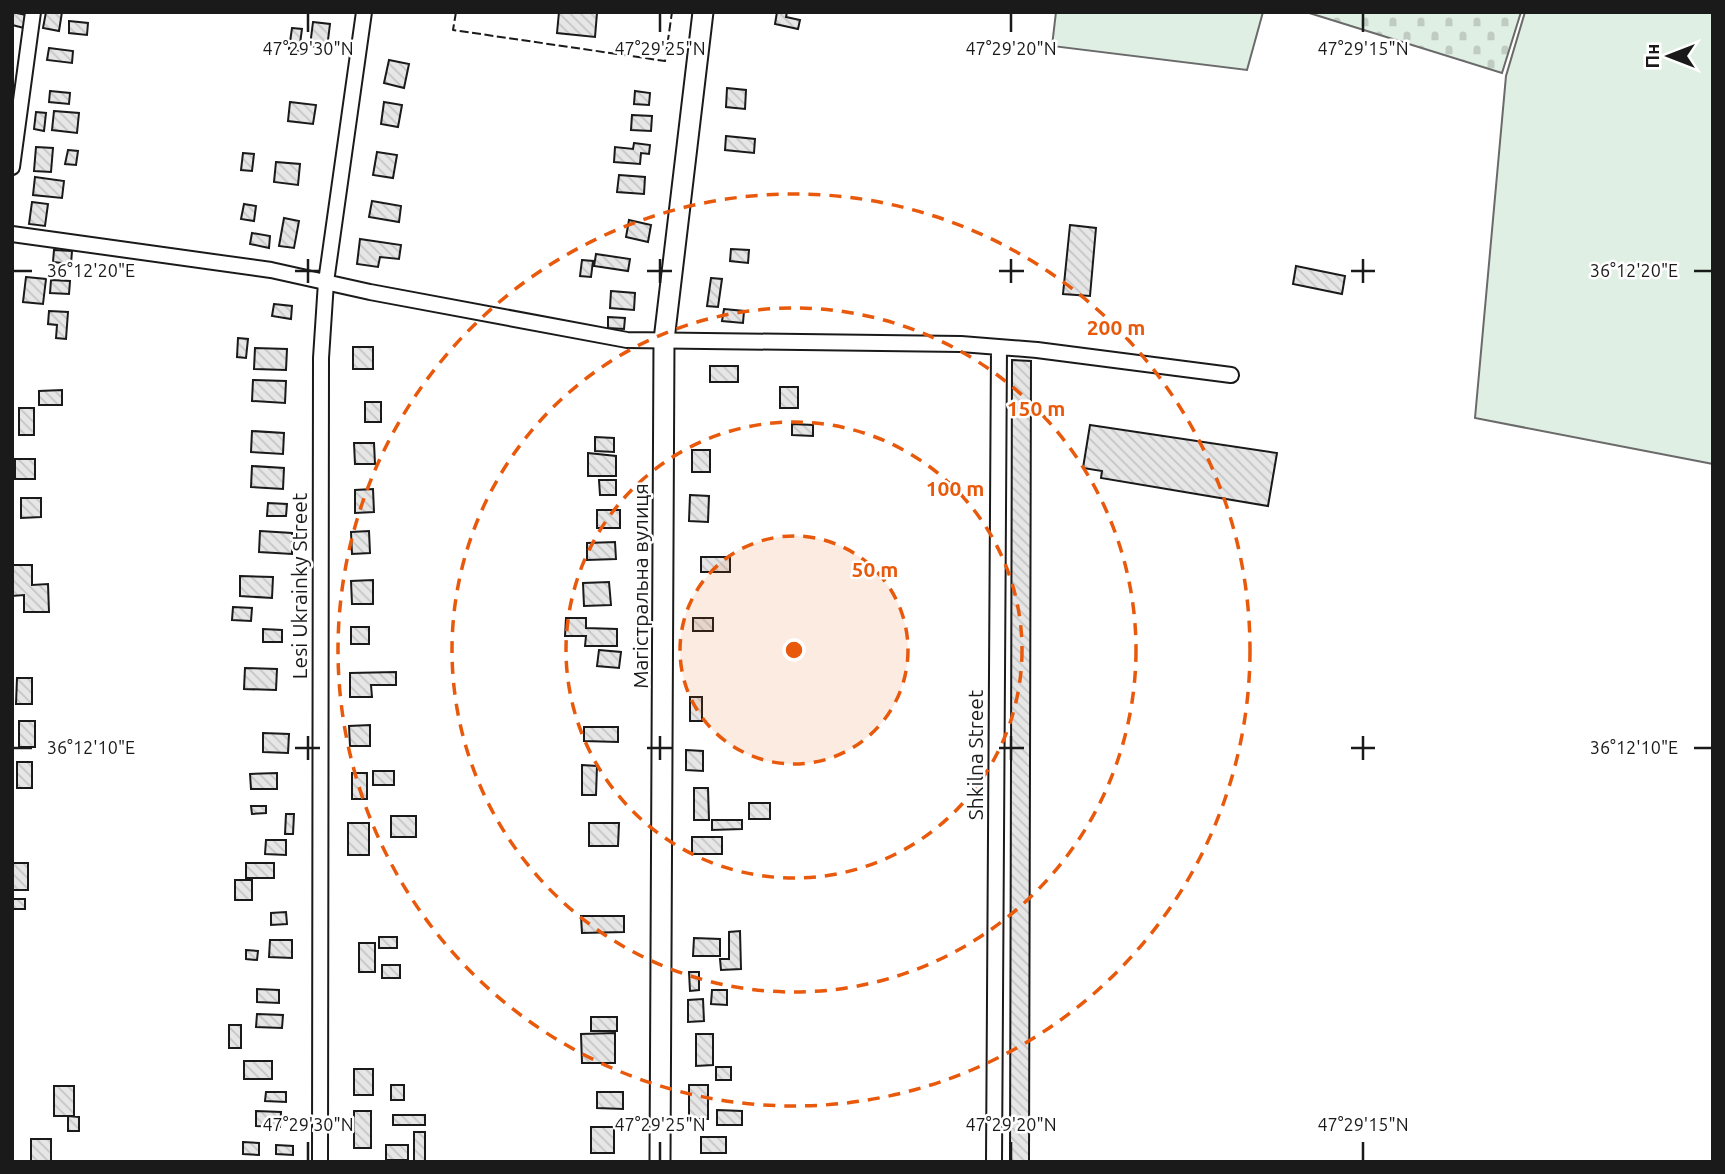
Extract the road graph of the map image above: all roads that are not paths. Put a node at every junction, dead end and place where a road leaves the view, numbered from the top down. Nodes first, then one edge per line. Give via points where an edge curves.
1 (33, 12) edge
2 (364, 12) edge
3 (703, 12) edge
4 (12, 167) edge
5 (12, 234) edge
6 (326, 282) junction
7 (664, 340) junction
8 (999, 348) junction
9 (1231, 375) dead end
10 (320, 1162) edge
11 (660, 1162) edge
12 (994, 1162) edge

1 - 4 street
2 - 6 street, Lesi Ukrainky Street
3 - 7 main road, Магістральна вулиця
5 - 6 street via 271,270
6 - 7 street via 614,338
6 - 10 street, Lesi Ukrainky Street via 320,398
7 - 8 street
7 - 11 main road, Магістральна вулиця
8 - 9 street
8 - 12 street, Shkilna Street

